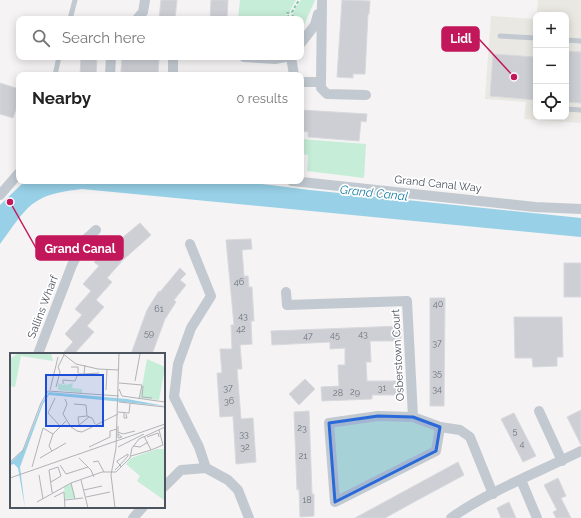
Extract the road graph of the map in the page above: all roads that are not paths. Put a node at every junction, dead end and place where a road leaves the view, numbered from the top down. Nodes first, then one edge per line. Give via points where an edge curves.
1 (75, 0) edge
2 (145, 0) edge
3 (322, 1) edge
4 (71, 16) edge
5 (140, 16) edge
6 (500, 36) dead end
7 (533, 38) edge
8 (304, 39) edge
9 (569, 40) edge
10 (581, 41) edge
11 (58, 60) edge
12 (111, 60) edge
13 (174, 60) edge
14 (292, 60) edge
15 (56, 72) edge
16 (110, 72) edge
17 (173, 72) edge
18 (294, 72) edge
19 (304, 82) edge
20 (321, 82) junction
21 (366, 95) dead end
22 (569, 108) edge
23 (581, 110) edge
24 (16, 176) edge
25 (304, 182) edge
26 (0, 195) edge
27 (581, 209) edge
28 (96, 230) dead end
29 (190, 244) dead end
30 (286, 292) dead end
31 (38, 353) edge
32 (539, 411) dead end
33 (413, 417) junction
34 (440, 427) junction
35 (581, 452) edge
36 (562, 461) junction
37 (206, 468) junction
38 (521, 480) junction
39 (165, 486) edge
40 (493, 494) junction
41 (140, 508) edge
42 (133, 518) edge
43 (250, 518) edge
44 (452, 518) edge
45 (537, 518) edge

1 - 4 lane
2 - 5 street
3 - 8 street via 315,25
3 - 20 street
6 - 7 lane
9 - 10 lane
11 - 15 lane
12 - 16 street
13 - 17 street
14 - 18 street
19 - 20 street
20 - 21 street via 320,88 327,94
22 - 23 lane
24 - 26 street
25 - 27 street, Grand Canal Way via 528,206
28 - 31 street, Sallins Wharf via 85,240 72,265
29 - 37 street via 211,296 191,328 178,364 174,397
30 - 33 street, Osberstown Court via 287,305 407,301
32 - 36 street
33 - 34 street
33 - 34 street via 378,416 329,423 335,502 436,451
34 - 40 street via 460,430 470,436
35 - 36 street
36 - 38 street
37 - 39 street via 181,470
37 - 43 street via 228,480 238,490
38 - 40 street
38 - 45 street
40 - 44 street
41 - 42 street

